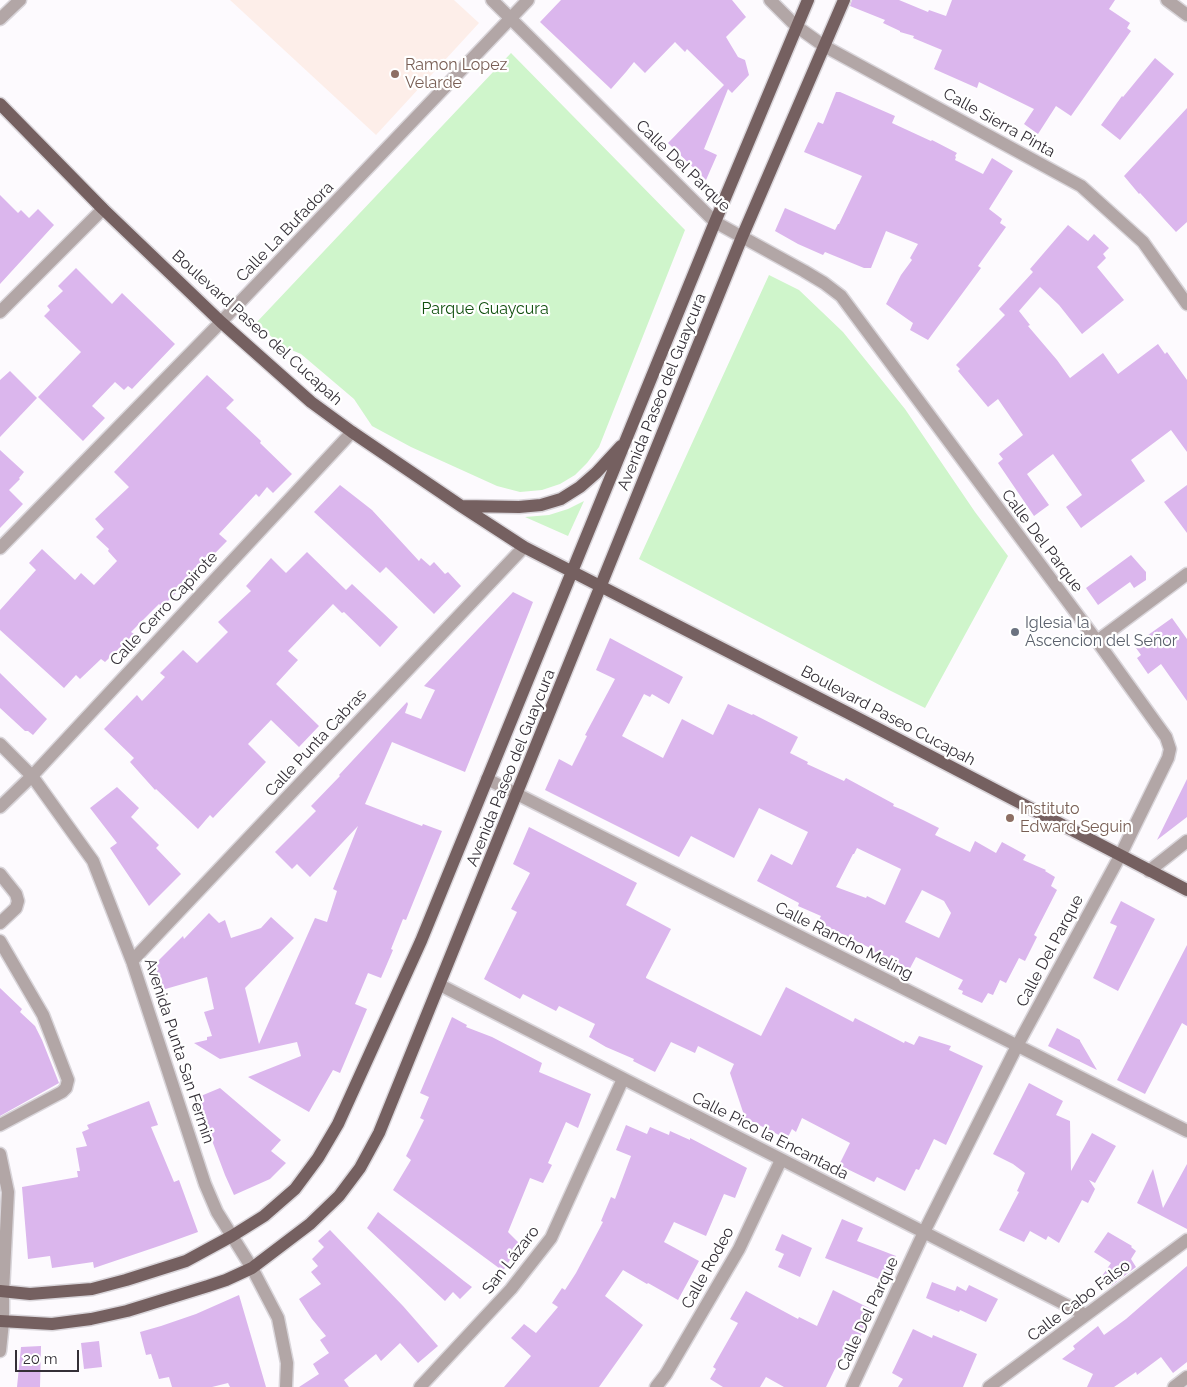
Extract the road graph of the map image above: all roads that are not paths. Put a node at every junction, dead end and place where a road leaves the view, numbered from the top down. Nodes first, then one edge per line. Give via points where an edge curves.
1 (20, 0) edge
2 (492, 0) edge
3 (528, 0) edge
4 (770, 0) edge
5 (808, 0) edge
6 (844, 0) edge
7 (1167, 0) edge
8 (1187, 15) edge
9 (0, 18) edge
10 (510, 19) junction
11 (796, 26) junction
12 (824, 46) junction
13 (0, 104) edge
14 (103, 209) junction
15 (715, 222) junction
16 (742, 237) junction
17 (1187, 304) edge
18 (0, 312) edge
19 (221, 322) junction
20 (352, 432) junction
21 (626, 440) junction
22 (461, 506) junction
23 (524, 547) junction
24 (0, 548) edge
25 (572, 572) junction
26 (1187, 574) edge
27 (601, 586) junction
28 (1097, 641) junction
29 (0, 744) edge
30 (32, 776) junction
31 (487, 779) junction
32 (518, 794) junction
33 (0, 807) edge
34 (1187, 841) edge
35 (1120, 856) junction
36 (1148, 871) junction
37 (0, 874) edge
38 (1187, 890) edge
39 (0, 923) edge
40 (0, 941) edge
41 (132, 961) junction
42 (440, 986) junction
43 (1017, 1046) junction
44 (623, 1079) junction
45 (0, 1125) edge
46 (1187, 1132) edge
47 (0, 1154) edge
48 (781, 1160) junction
49 (924, 1232) junction
50 (232, 1236) junction
51 (1187, 1240) edge
52 (252, 1268) junction
53 (2, 1291) edge
54 (1086, 1315) junction
55 (2, 1321) edge
56 (0, 1351) edge
57 (1187, 1377) edge
58 (286, 1387) edge
59 (420, 1387) edge
60 (656, 1387) edge
61 (852, 1387) edge
62 (990, 1387) edge
63 (1174, 1387) edge

1 - 9 street
2 - 10 street, Calle Del Parque
3 - 10 street, Calle La Bufadora
4 - 11 street, Calle Sierra Pinta
5 - 11 main road, Avenida Paseo del Guaycura
6 - 12 main road, Avenida Paseo del Guaycura
7 - 8 street
10 - 15 street, Calle Del Parque
10 - 19 street, Calle La Bufadora
11 - 12 street, Calle Sierra Pinta
11 - 15 main road, Avenida Paseo del Guaycura
12 - 16 main road, Avenida Paseo del Guaycura
12 - 17 street, Calle Sierra Pinta via 1081,186 1143,242
13 - 14 main road, Boulevard Paseo del Cucapah
14 - 18 street
14 - 19 main road, Boulevard Paseo del Cucapah
15 - 16 street, Calle Del Parque
15 - 21 main road, Avenida Paseo del Guaycura
16 - 27 main road, Avenida Paseo del Guaycura
16 - 28 street, Calle Del Parque via 824,283 840,296
19 - 20 main road, Boulevard Paseo del Cucapah via 311,402
19 - 24 street, Calle La Bufadora
20 - 22 main road, Boulevard Paseo del Cucapah
20 - 30 street, Calle Cerro Capirote
21 - 22 main road via 596,473 562,499 541,505
21 - 25 main road, Avenida Paseo del Guaycura
22 - 23 main road, Boulevard Paseo del Cucapah
23 - 25 main road, Boulevard Paseo del Cucapah
23 - 41 street, Calle Punta Cabras
25 - 27 main road, Boulevard Paseo Cucapah
25 - 31 main road, Avenida Paseo del Guaycura
26 - 28 street
27 - 32 main road, Avenida Paseo del Guaycura
27 - 35 main road, Boulevard Paseo Cucapah
28 - 35 street, Calle Del Parque via 1166,737 1170,748
29 - 30 street, Avenida Punta San Fermin
30 - 33 street, Calle Cerro Capirote
30 - 41 street, Avenida Punta San Fermin via 93,861
31 - 32 street, Calle Rancho Meling
31 - 50 main road, Avenida Paseo del Guaycura via 421,941 338,1124 295,1189 264,1216
32 - 42 main road, Avenida Paseo del Guaycura
32 - 43 street, Calle Rancho Meling
34 - 36 street
35 - 36 main road, Boulevard Paseo Cucapah
35 - 43 street, Calle Del Parque
36 - 38 main road, Boulevard Paseo Cucapah
37 - 39 street via 18,901 16,908
40 - 45 street via 43,1015 68,1080 62,1092
41 - 50 street, Avenida Punta San Fermin via 205,1184
42 - 44 street, Calle Pico la Encantada
42 - 52 main road, Avenida Paseo del Guaycura via 379,1133 360,1168 339,1196 310,1224
43 - 46 street, Calle Rancho Meling
43 - 49 street, Calle Del Parque
44 - 48 street, Calle Pico la Encantada
44 - 59 street, San Lázaro via 551,1238 511,1289
47 - 53 street via 8,1192
48 - 49 street, Calle Pico la Encantada
48 - 60 street, Calle Rodeo via 739,1249
49 - 54 street, Calle Pico la Encantada
49 - 61 street, Calle Del Parque
50 - 52 street, Avenida Punta San Fermin
50 - 53 main road, Avenida Paseo del Guaycura via 186,1261 118,1283 92,1289 30,1294
51 - 54 street, Calle Cabo Falso
52 - 55 main road, Avenida Paseo del Guaycura via 208,1286 100,1317 52,1324
52 - 58 street, Avenida Punta San Fermin via 278,1318 287,1363
53 - 55 street
54 - 62 street, Calle Cabo Falso
55 - 56 street
57 - 63 street

